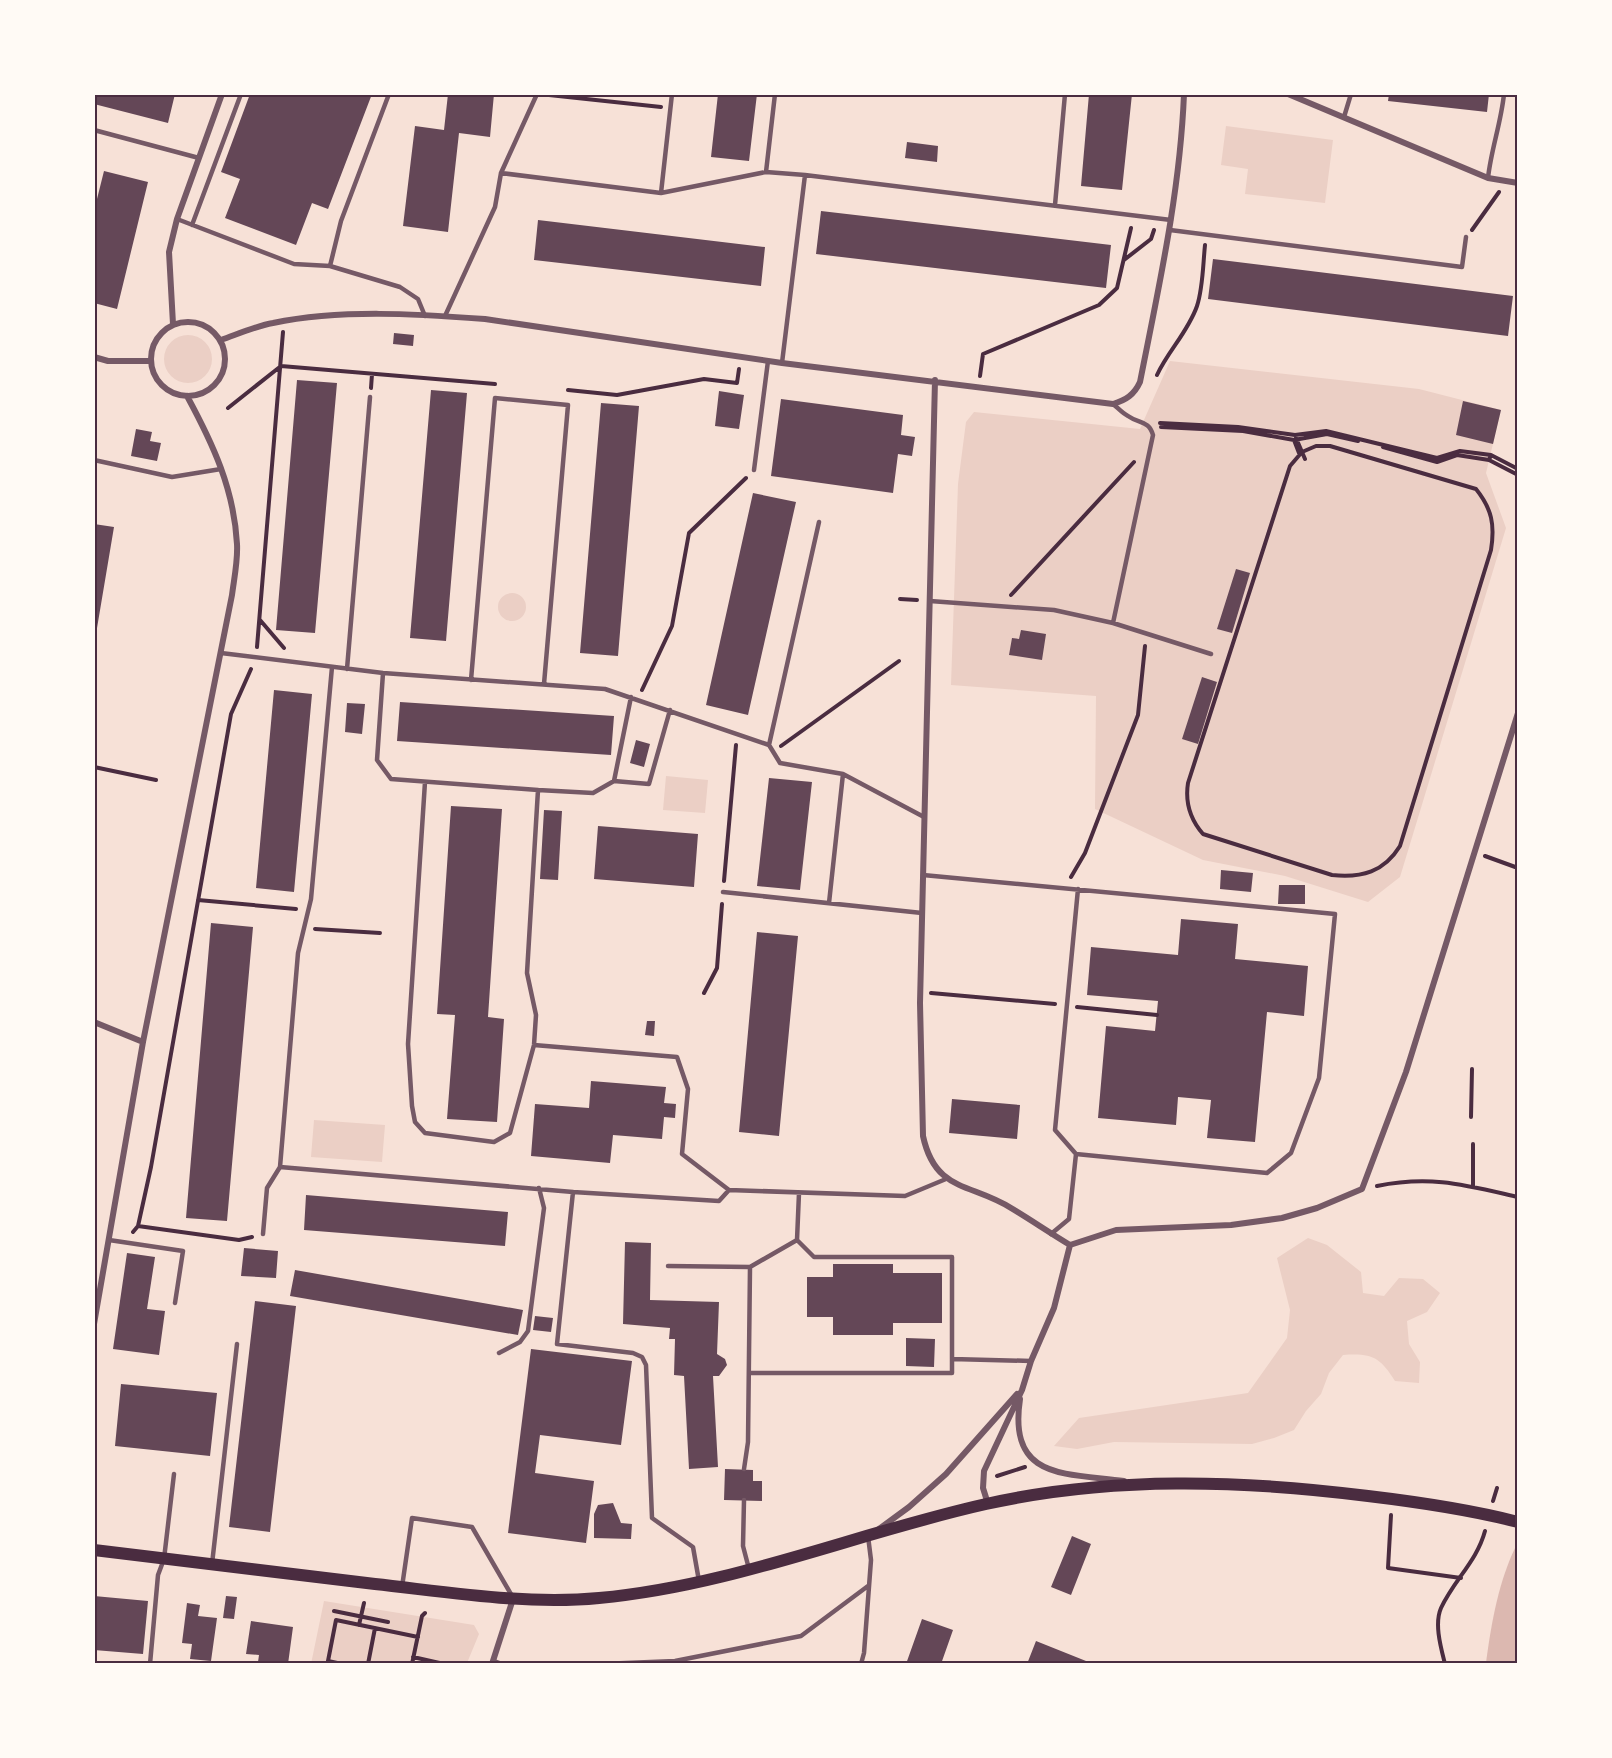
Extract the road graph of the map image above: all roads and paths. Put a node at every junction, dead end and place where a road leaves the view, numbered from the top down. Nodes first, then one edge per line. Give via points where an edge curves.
1 (222, 94) edge
2 (241, 94) edge
3 (389, 94) edge
4 (537, 94) edge
5 (542, 94) edge
6 (672, 94) edge
7 (775, 94) edge
8 (1065, 94) edge
9 (1184, 94) edge
10 (1288, 94) edge
11 (1351, 94) edge
12 (1504, 94) edge
13 (670, 108) junction
14 (1344, 117) junction
15 (94, 130) edge
16 (199, 158) junction
17 (766, 172) junction
18 (501, 174) junction
19 (805, 175) junction
20 (1488, 178) junction
21 (1507, 181) junction
22 (1518, 183) edge
23 (662, 193) junction
24 (1054, 206) junction
25 (1133, 215) junction
26 (1157, 218) junction
27 (177, 219) junction
28 (1173, 220) junction
29 (192, 225) junction
30 (1170, 230) junction
31 (1207, 235) junction
32 (1466, 237) joint
33 (1123, 260) junction
34 (330, 266) junction
35 (425, 316) junction
36 (446, 316) junction
37 (173, 324) junction
38 (221, 340) junction
39 (983, 354) dead end
40 (94, 357) edge
41 (150, 361) junction
42 (768, 361) junction
43 (782, 363) junction
44 (281, 366) junction
45 (1155, 378) dead end
46 (935, 380) junction
47 (737, 383) dead end
48 (501, 385) dead end
49 (559, 390) dead end
50 (187, 396) junction
51 (370, 398) dead end
52 (1113, 404) junction
53 (228, 408) dead end
54 (1151, 427) junction
55 (1295, 438) junction
56 (1151, 444) junction
57 (1301, 453) junction
58 (1490, 457) junction
59 (1305, 459) dead end
60 (94, 460) edge
61 (223, 469) junction
62 (1518, 469) edge
63 (754, 470) joint
64 (1518, 475) edge
65 (819, 522) dead end
66 (930, 601) junction
67 (1000, 606) junction
68 (259, 619) junction
69 (1113, 623) junction
70 (1146, 634) junction
71 (220, 653) junction
72 (1211, 654) dead end
73 (256, 658) junction
74 (899, 661) dead end
75 (296, 663) junction
76 (332, 667) junction
77 (347, 669) junction
78 (384, 673) junction
79 (471, 680) junction
80 (544, 684) junction
81 (631, 697) junction
82 (638, 699) junction
83 (670, 710) junction
84 (1518, 713) edge
85 (737, 734) junction
86 (769, 745) junction
87 (773, 752) junction
88 (94, 766) edge
89 (843, 774) junction
90 (156, 780) dead end
91 (614, 781) junction
92 (426, 782) junction
93 (538, 790) junction
94 (924, 817) junction
95 (1473, 852) junction
96 (1518, 868) edge
97 (923, 875) junction
98 (1065, 888) junction
99 (1078, 889) junction
100 (723, 892) junction
101 (198, 900) junction
102 (829, 903) junction
103 (308, 910) junction
104 (922, 913) junction
105 (304, 928) junction
106 (380, 933) dead end
107 (704, 993) dead end
108 (921, 993) junction
109 (1067, 1005) junction
110 (1157, 1015) dead end
111 (94, 1022) edge
112 (143, 1042) junction
113 (534, 1045) junction
114 (1472, 1069) dead end
115 (1471, 1117) dead end
116 (1473, 1144) dead end
117 (1076, 1154) junction
118 (280, 1167) junction
119 (946, 1179) junction
120 (1473, 1187) junction
121 (539, 1188) junction
122 (1362, 1189) junction
123 (729, 1190) junction
124 (573, 1192) junction
125 (799, 1193) junction
126 (1518, 1197) edge
127 (138, 1226) junction
128 (263, 1234) joint
129 (1051, 1234) junction
130 (109, 1240) junction
131 (797, 1240) junction
132 (125, 1242) junction
133 (1070, 1245) junction
134 (668, 1266) dead end
135 (750, 1267) junction
136 (175, 1303) dead end
137 (94, 1324) edge
138 (237, 1344) dead end
139 (499, 1353) dead end
140 (952, 1359) junction
141 (1030, 1361) junction
142 (749, 1373) junction
143 (1022, 1389) junction
144 (1026, 1467) dead end
145 (744, 1469) dead end
146 (174, 1474) dead end
147 (997, 1476) dead end
148 (1138, 1483) junction
149 (1497, 1488) dead end
150 (744, 1500) dead end
151 (988, 1504) junction
152 (1491, 1509) dead end
153 (1392, 1514) dead end
154 (1488, 1520) dead end
155 (1518, 1522) edge
156 (868, 1536) junction
157 (94, 1550) edge
158 (164, 1559) junction
159 (212, 1564) junction
160 (749, 1571) junction
161 (1461, 1578) junction
162 (700, 1583) junction
163 (868, 1586) junction
164 (402, 1587) junction
165 (514, 1598) junction
166 (363, 1603) dead end
167 (334, 1611) dead end
168 (426, 1613) dead end
169 (361, 1616) junction
170 (388, 1622) dead end
171 (359, 1625) junction
172 (375, 1628) junction
173 (418, 1637) junction
174 (413, 1657) junction
175 (493, 1662) edge
176 (150, 1664) edge
177 (342, 1664) edge
178 (368, 1664) edge
179 (412, 1664) edge
180 (444, 1664) edge
181 (502, 1664) edge
182 (601, 1664) edge
183 (861, 1664) edge
184 (1445, 1664) edge

1 - 16 street
2 - 29 lane
3 - 34 lane via 341,221
4 - 18 lane
5 - 13 path
6 - 13 lane
7 - 17 lane
8 - 24 lane
9 - 28 street
10 - 14 street
11 - 14 lane
12 - 20 lane
13 - 23 lane
14 - 20 street
15 - 16 lane
16 - 27 street
17 - 19 lane
17 - 23 lane
18 - 23 lane
18 - 36 lane via 495,207
19 - 24 lane
19 - 43 lane
20 - 21 street
21 - 22 street
21 - 32 path
24 - 25 lane
25 - 26 lane
25 - 33 path
26 - 28 lane
26 - 33 path via 1151,239
27 - 29 lane
27 - 37 street via 169,252
28 - 30 street
29 - 34 lane via 294,264
30 - 31 lane
30 - 52 street via 1140,382 1135,393
31 - 32 lane via 1462,267
31 - 45 path via 1198,305
33 - 39 path via 1117,288 1099,305
34 - 35 lane via 400,287 418,299
35 - 36 street
35 - 38 street via 320,317 273,323
36 - 42 street
37 - 38 street via 200,323
37 - 41 street via 156,339
38 - 50 street via 225,366 220,378 212,388
40 - 41 street
41 - 50 street via 162,386
42 - 43 street
42 - 63 lane
43 - 46 street
44 - 48 path
44 - 53 path
44 - 68 path
46 - 52 street
46 - 66 street
47 - 49 path via 704,379 617,395
50 - 61 street
51 - 77 lane
52 - 54 lane via 1130,418
54 - 55 path via 1243,431
54 - 56 lane
55 - 57 path
55 - 58 path via 1326,430 1437,458 1460,451
56 - 67 path
56 - 69 lane
57 - 57 path via 1316,446 1330,446 1476,489 1494,523 1491,550 1400,846 1393,857 1367,875 1332,875 1203,834 1186,801 1188,783 1290,466
57 - 59 path
58 - 62 path
58 - 64 path
60 - 61 lane via 172,477
61 - 71 street via 238,547
63 - 82 path via 689,533 672,626
65 - 86 lane
66 - 67 lane
66 - 94 street
67 - 69 lane via 1054,610
68 - 73 path
68 - 75 path
69 - 70 lane
70 - 72 lane
70 - 98 path via 1138,715 1085,853
71 - 73 lane
71 - 112 street
73 - 75 lane
73 - 101 path via 231,714
74 - 87 path
75 - 76 lane
76 - 77 lane
76 - 103 lane
77 - 78 lane
78 - 79 lane
78 - 92 lane via 377,760 391,779
79 - 80 lane
79 - 80 lane via 495,398 568,405
80 - 81 lane via 605,689
81 - 82 lane
81 - 91 lane
82 - 83 lane
83 - 85 lane
83 - 91 lane via 649,784
84 - 95 street
85 - 86 lane
85 - 100 path
86 - 87 lane
87 - 89 lane via 780,763
88 - 90 path
89 - 94 lane
89 - 102 lane
91 - 93 lane via 593,794
92 - 93 lane
92 - 113 lane via 408,1044 415,1122 426,1133 483,1141 494,1142 510,1133
93 - 113 lane via 527,974 536,1015
94 - 97 street
95 - 96 path
95 - 122 street via 1406,1072
97 - 98 lane
97 - 104 street
98 - 99 lane
99 - 109 lane
99 - 117 lane via 1335,914 1319,1078 1291,1153 1267,1173
100 - 102 lane
100 - 107 path via 717,968
101 - 103 path
101 - 127 path
102 - 104 lane
103 - 105 lane
104 - 108 street
105 - 106 path
105 - 118 lane via 298,953
108 - 109 path
108 - 119 street via 923,1136 935,1169
109 - 110 path
109 - 117 lane via 1055,1130
111 - 112 street
112 - 130 street
113 - 123 lane via 676,1057 688,1089 682,1154
114 - 115 path
116 - 120 path
117 - 129 lane via 1069,1219
118 - 121 lane
118 - 128 lane via 267,1188
119 - 125 lane via 905,1196
119 - 129 street via 1010,1207
120 - 122 path via 1448,1181 1408,1180
120 - 126 path
121 - 124 lane
121 - 139 lane via 544,1208 528,1331 520,1342
122 - 133 street via 1282,1218 1231,1225 1116,1230
123 - 124 lane via 719,1201
123 - 125 lane
124 - 162 lane via 557,1344 642,1357 646,1365 652,1518 693,1547
125 - 131 lane
127 - 128 path via 239,1240
127 - 132 path
129 - 133 street
130 - 132 lane
130 - 137 street
131 - 135 lane
131 - 140 lane via 814,1257 952,1257
132 - 136 lane via 183,1251
133 - 141 street via 1054,1308
134 - 135 lane
135 - 142 lane
138 - 159 lane
140 - 141 lane
140 - 142 lane via 952,1373
141 - 143 street
142 - 145 lane
143 - 148 street via 1017,1420 1019,1441 1032,1461 1075,1475
143 - 151 street via 984,1471 983,1488
143 - 156 street via 946,1474
144 - 147 path
146 - 158 lane
148 - 151 main road via 1064,1490
148 - 155 main road via 1273,1487 1407,1501
149 - 152 path
150 - 160 lane via 743,1546
151 - 156 main road
153 - 161 path via 1388,1568
154 - 161 path via 1480,1551
156 - 160 main road
156 - 163 lane
157 - 158 main road
158 - 159 main road
158 - 176 lane via 158,1575
159 - 164 main road
160 - 162 main road
161 - 184 path via 1440,1610 1439,1640
162 - 165 main road via 596,1599
163 - 182 lane via 801,1636 675,1661
163 - 183 lane
164 - 165 main road
164 - 165 lane via 412,1518 472,1527
165 - 175 street
166 - 169 path
167 - 169 path
168 - 173 path
169 - 170 path
169 - 171 path
171 - 172 path
171 - 177 path via 336,1620 328,1661
172 - 173 path
172 - 178 path
173 - 174 path
174 - 179 path
174 - 180 path
175 - 181 lane

